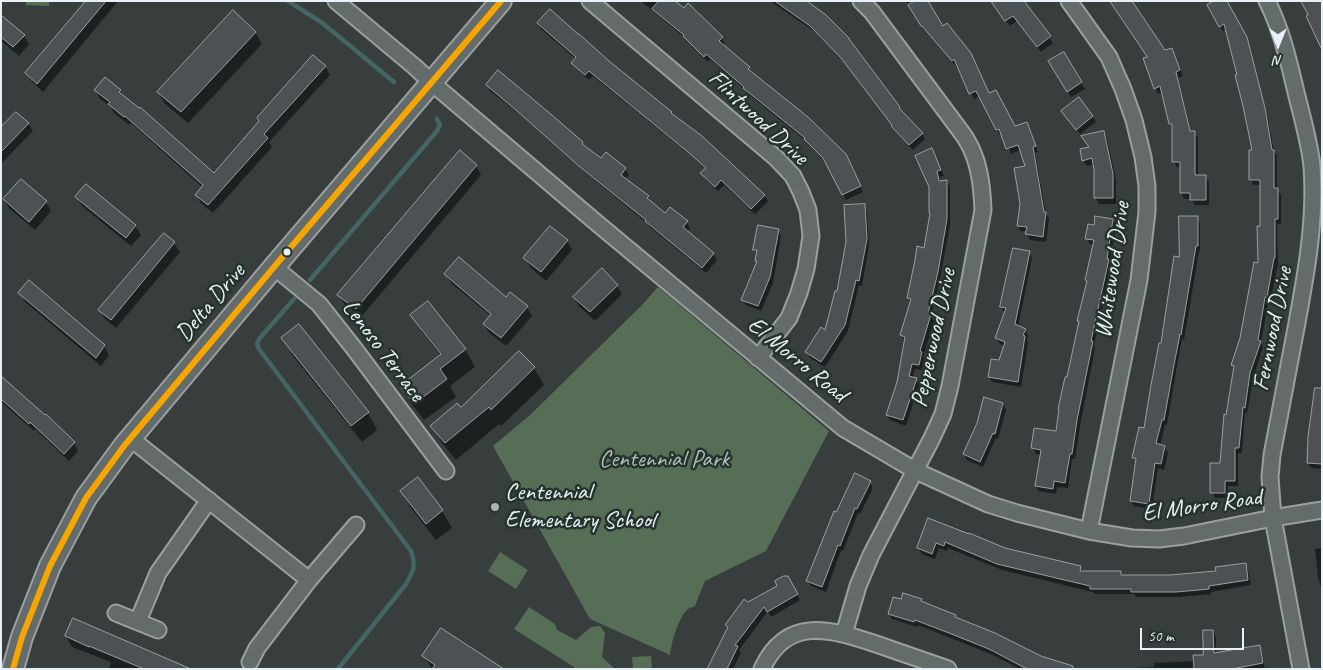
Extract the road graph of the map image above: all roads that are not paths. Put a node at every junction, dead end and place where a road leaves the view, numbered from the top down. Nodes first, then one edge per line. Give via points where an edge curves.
1 (336, 1) edge
2 (501, 1) edge
3 (590, 1) edge
4 (861, 1) edge
5 (1069, 1) edge
6 (1267, 1) edge
7 (432, 83) junction
8 (1314, 132) edge
9 (274, 267) junction
10 (758, 358) junction
11 (130, 438) junction
12 (916, 471) junction
13 (446, 472) dead end
14 (209, 500) junction
15 (1322, 510) edge
16 (1274, 518) junction
17 (356, 526) dead end
18 (1089, 530) junction
19 (309, 580) junction
20 (116, 613) dead end
21 (138, 621) junction
22 (158, 630) dead end
23 (844, 634) junction
24 (250, 662) dead end
25 (13, 669) edge
26 (762, 669) edge
27 (948, 669) edge
28 (1301, 669) edge

1 - 7 street, El Morro Road
2 - 7 main road, Delta Drive
3 - 10 street, Flintwood Drive via 776,158 793,176 801,192 808,210 811,236 806,268 789,318
4 - 12 street, Pepperwood Drive via 963,134 977,163 982,189 983,210 950,386 943,414
5 - 18 street, Whitewood Drive via 1109,57 1124,89 1143,157 1147,186 1139,280
6 - 8 street, Fernwood Drive via 1284,43 1299,105
7 - 9 main road, Delta Drive
7 - 10 street, El Morro Road
8 - 16 street, Fernwood Drive via 1312,232 1308,265 1272,455 1270,477
9 - 11 main road, Delta Drive
9 - 13 street, Lenoso Terrace via 320,304
10 - 12 street, El Morro Road via 844,428
11 - 14 street
11 - 25 main road, Delta Drive via 86,498 50,566
12 - 18 street, El Morro Road via 988,504
12 - 23 street, Pepperwood Drive via 871,555
14 - 19 street
14 - 21 street via 158,573
15 - 16 street, El Morro Road
16 - 18 street, El Morro Road via 1159,539
16 - 28 street, Fernwood Drive
17 - 19 street
19 - 24 street
20 - 21 street
21 - 22 street
23 - 26 street via 802,631 781,641
23 - 27 street

